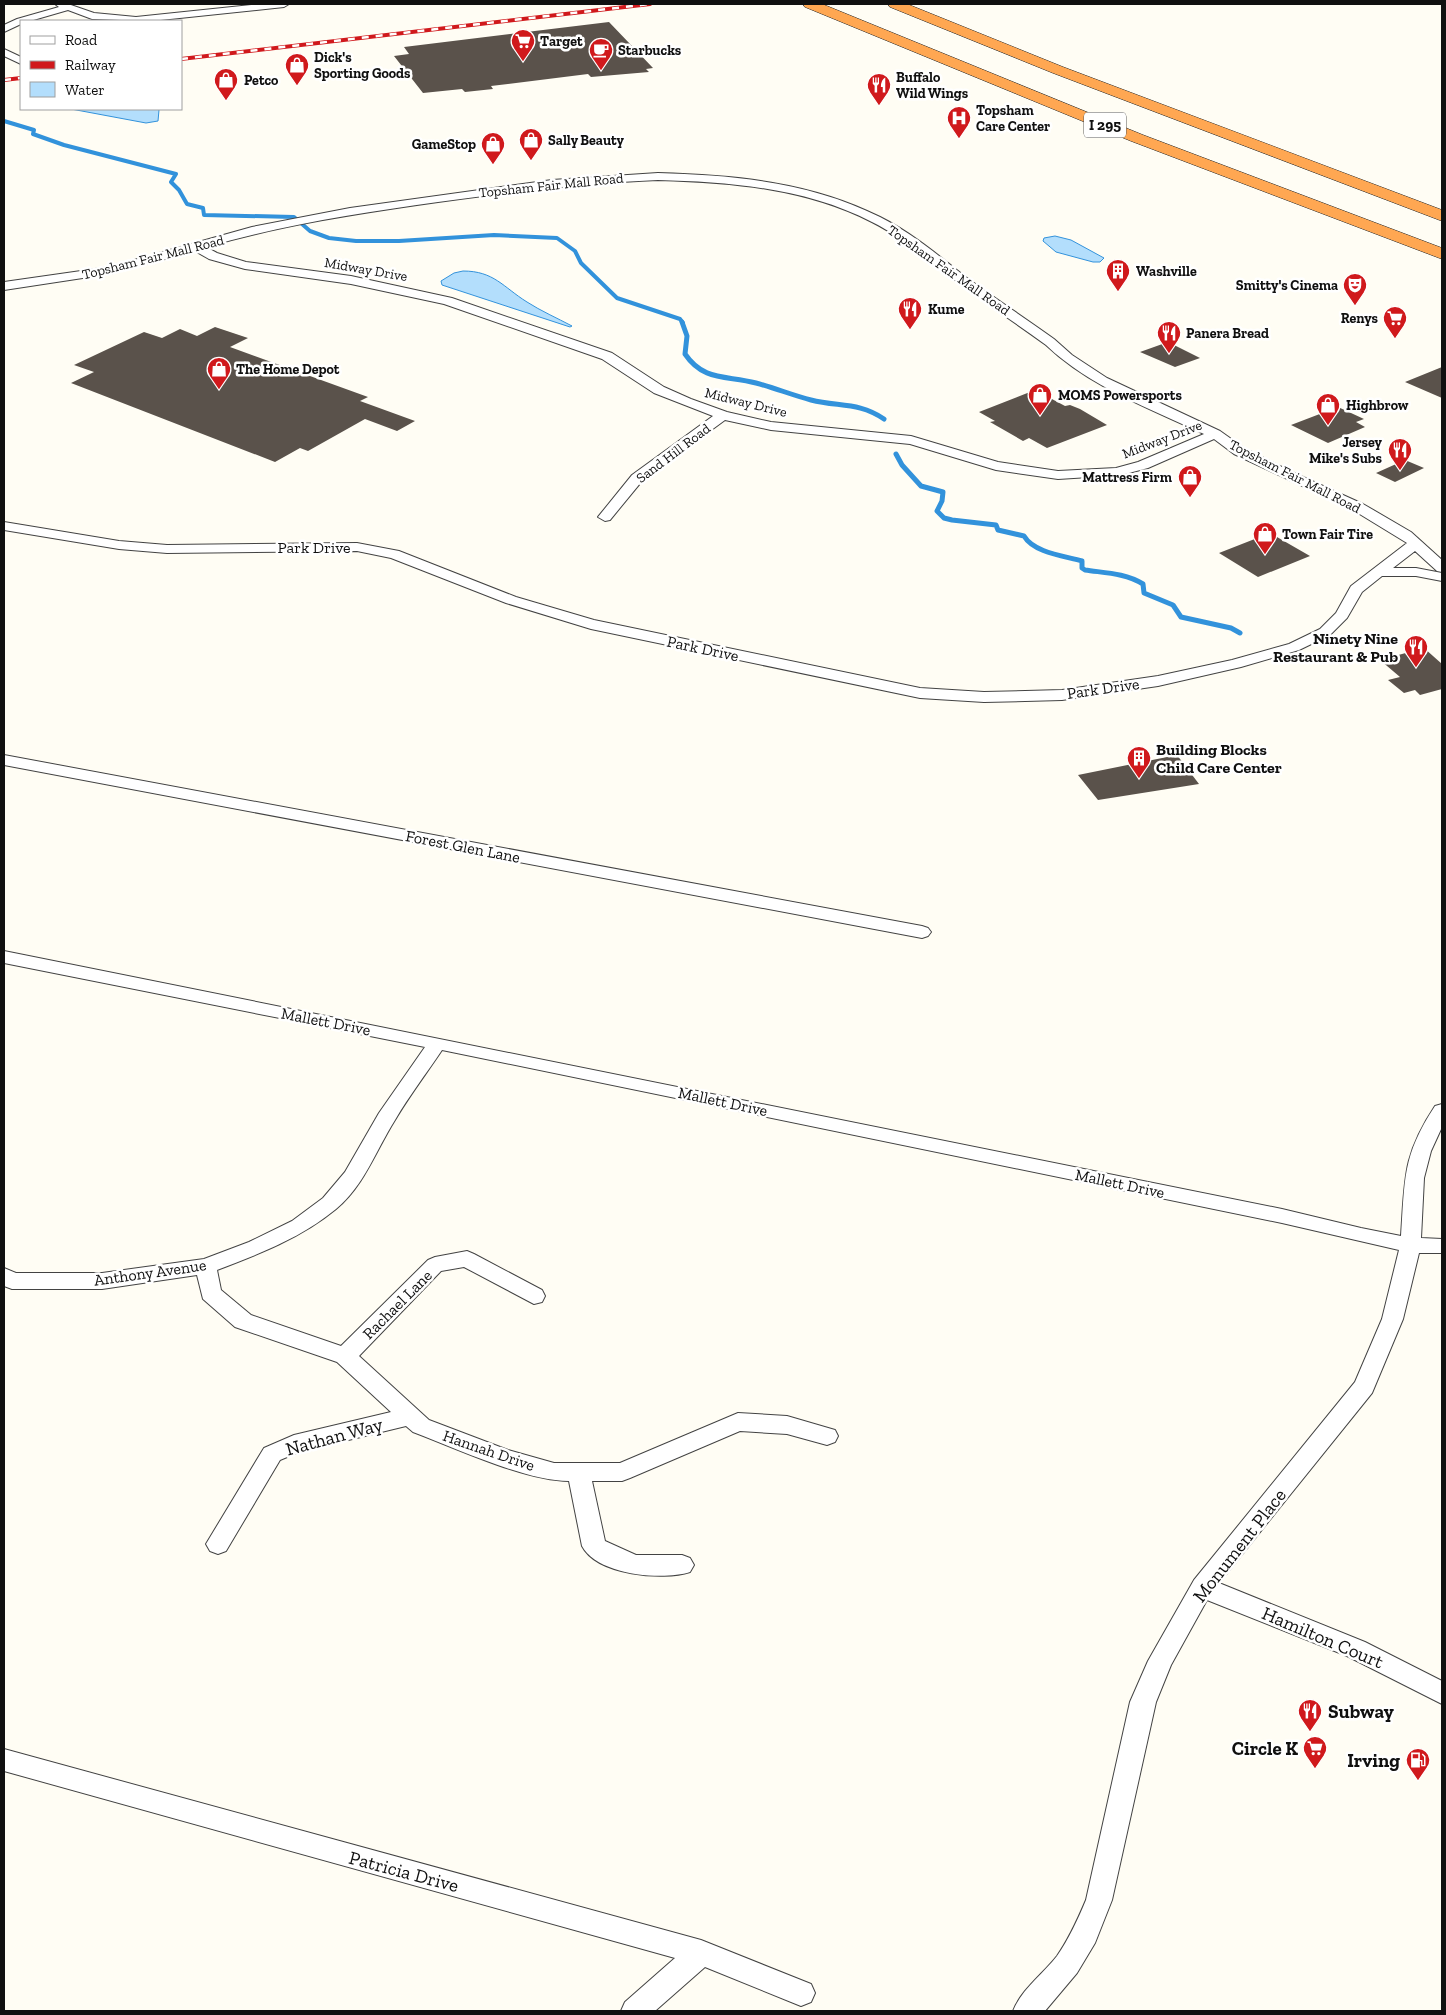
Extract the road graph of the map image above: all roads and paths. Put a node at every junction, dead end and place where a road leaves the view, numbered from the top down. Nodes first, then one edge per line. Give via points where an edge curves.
1 (284, 4) edge
2 (810, 4) edge
3 (894, 4) edge
4 (65, 5) edge
5 (23, 20) edge
6 (20, 21) edge
7 (4, 29) edge
8 (4, 52) edge
9 (20, 61) edge
10 (1152, 106) junction
11 (1442, 204) edge
12 (344, 212) joint
13 (1442, 216) edge
14 (197, 247) junction
15 (1442, 254) edge
16 (4, 280) edge
17 (41, 281) junction
18 (4, 286) edge
19 (723, 415) junction
20 (1215, 434) junction
21 (605, 517) dead end
22 (4, 526) edge
23 (1415, 544) junction
24 (1442, 568) edge
25 (1378, 572) junction
26 (1442, 577) edge
27 (4, 760) edge
28 (922, 932) dead end
29 (4, 957) edge
30 (436, 1043) junction
31 (1442, 1111) edge
32 (1410, 1246) junction
33 (1442, 1246) edge
34 (206, 1266) junction
35 (6, 1282) edge
36 (534, 1296) dead end
37 (345, 1356) junction
38 (410, 1416) junction
39 (827, 1436) dead end
40 (579, 1472) junction
41 (218, 1544) dead end
42 (682, 1565) dead end
43 (1202, 1587) junction
44 (1442, 1693) edge
45 (4, 1760) edge
46 (701, 1953) junction
47 (801, 1993) dead end
48 (635, 2011) edge
49 (1027, 2011) edge

1 - 4 street via 136,20 92,16
2 - 15 highway, I 295 via 1128,135
3 - 10 highway, I 295
4 - 5 street
6 - 7 street
8 - 9 street
10 - 11 highway via 1169,108
10 - 13 highway, I 295
12 - 14 street, Topsham Fair Mall Road via 249,232
12 - 20 street, Topsham Fair Mall Road via 596,178 698,178 786,189 865,214 902,234 1102,381
14 - 17 street, Topsham Fair Mall Road via 102,271
14 - 19 street, Midway Drive via 213,256 245,265 396,288 479,311 607,356 659,390
16 - 17 street, Topsham Fair Mall Road
17 - 18 street, Topsham Fair Mall Road
19 - 20 street, Midway Drive via 797,430 911,440 996,466 1058,475 1116,472 1143,465
19 - 21 street, Sand Hill Road via 637,478
20 - 23 street, Topsham Fair Mall Road via 1239,451 1358,507 1406,535
22 - 25 street, Park Drive via 119,545 167,549 357,547 425,564 511,600 591,624 911,691 984,697 1062,695 1158,681 1294,647 1318,637 1332,626 1356,589
23 - 24 street, Topsham Fair Mall Road
23 - 25 street, Park Drive
25 - 26 street via 1416,572
27 - 28 street, Forest Glen Lane
29 - 30 street, Mallett Drive
30 - 32 street, Mallett Drive via 1282,1216
30 - 34 street, Anthony Avenue via 386,1118 353,1177 330,1203 299,1226
31 - 32 street, Monument Place via 1424,1145 1414,1176
32 - 33 street, Mallett Drive
32 - 43 street, Monument Place via 1398,1304 1380,1355 1364,1387
34 - 35 street, Anthony Avenue via 102,1281
34 - 37 street, Hannah Drive via 212,1293 243,1321
36 - 37 street, Rachael Lane via 467,1259 435,1265
37 - 38 street, Hannah Drive
38 - 40 street, Hannah Drive via 421,1426 503,1457 554,1472
38 - 41 street, Nathan Way via 294,1444 272,1454
39 - 40 street, Hannah Drive via 788,1425 738,1422 622,1472
40 - 42 street via 594,1546 619,1562 649,1568
43 - 44 street, Hamilton Court via 1356,1649
43 - 49 street, Monument Place via 1160,1661 1143,1702 1099,1900 1085,1934 1067,1964
45 - 46 street, Patricia Drive
46 - 47 street, Patricia Drive
46 - 48 street

